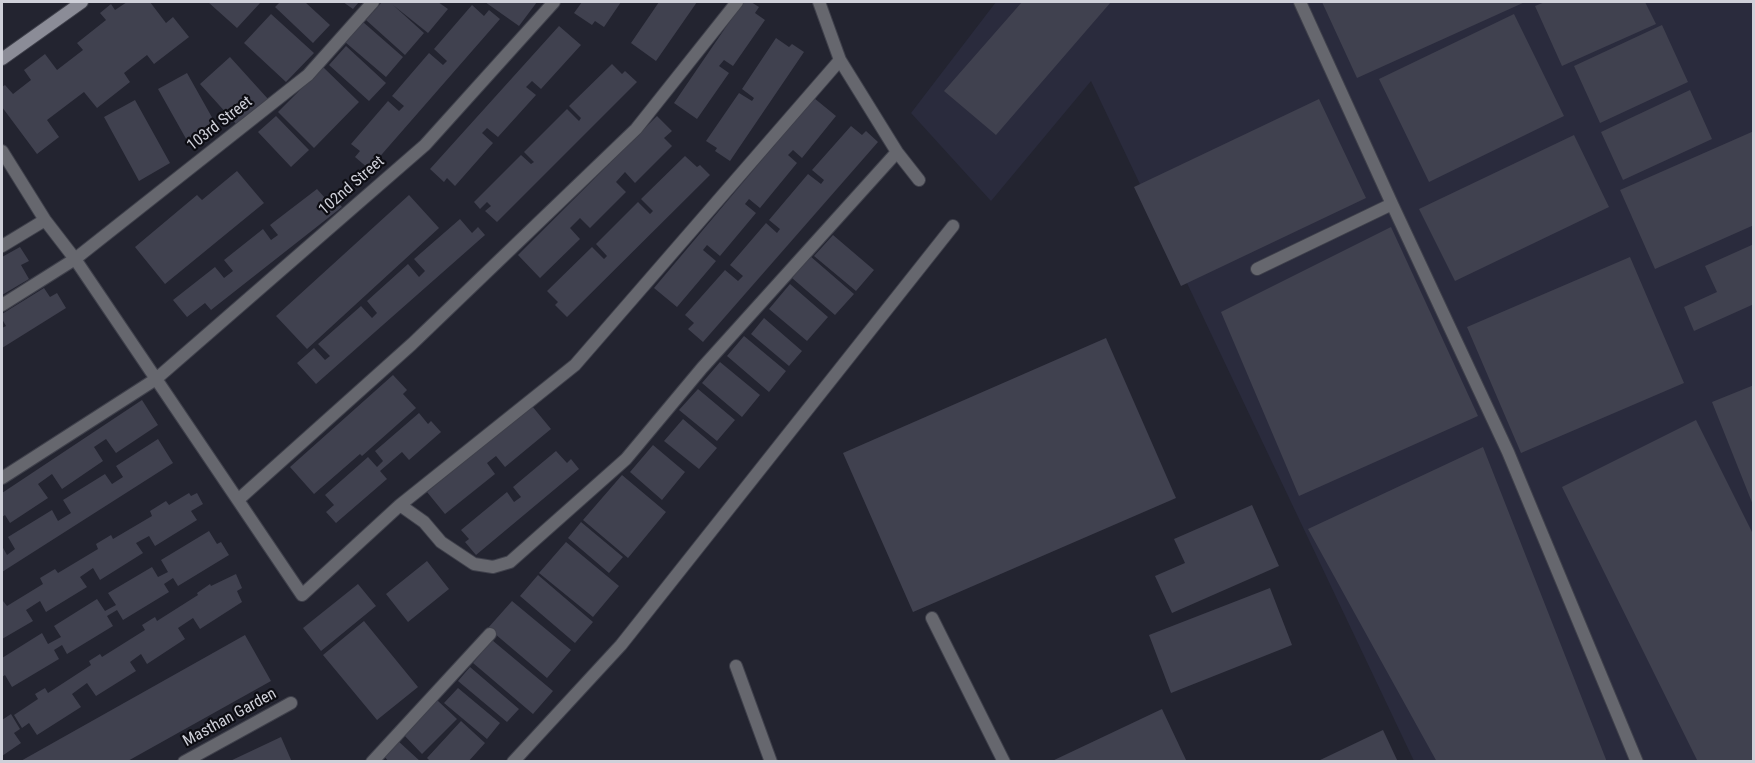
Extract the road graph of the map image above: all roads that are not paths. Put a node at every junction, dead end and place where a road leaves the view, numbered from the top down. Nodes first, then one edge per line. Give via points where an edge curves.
1 (82, 2) edge
2 (373, 2) edge
3 (554, 2) edge
4 (737, 2) edge
5 (819, 2) edge
6 (1300, 2) edge
7 (2, 59) edge
8 (840, 60) junction
9 (2, 151) edge
10 (897, 152) junction
11 (919, 180) dead end
12 (1392, 204) junction
13 (45, 220) junction
14 (953, 226) dead end
15 (2, 246) edge
16 (75, 259) junction
17 (1257, 269) dead end
18 (2, 305) edge
19 (156, 379) junction
20 (2, 478) edge
21 (239, 499) junction
22 (400, 505) junction
23 (932, 618) dead end
24 (490, 634) dead end
25 (736, 666) dead end
26 (291, 703) dead end
27 (184, 762) edge
28 (372, 762) edge
29 (513, 762) edge
30 (771, 762) edge
31 (1004, 762) edge
32 (1637, 762) edge

1 - 7 main road
2 - 16 street, 103rd Street via 308,75
3 - 19 street, 102nd Street via 425,145
4 - 21 street via 636,129 412,344
5 - 8 street
6 - 12 street
8 - 10 street
8 - 22 street via 575,365
9 - 13 street
10 - 11 street
10 - 22 street via 702,368 626,459 510,562 494,567 474,564 441,542
12 - 17 street
12 - 32 street via 1508,452
13 - 15 street
13 - 16 street
14 - 29 street via 621,645
16 - 18 street, 103rd Street
16 - 19 street
19 - 20 street, 102nd Street
19 - 21 street
21 - 22 street via 302,594
23 - 31 street
24 - 28 street
25 - 30 street
26 - 27 street, Masthan Garden

